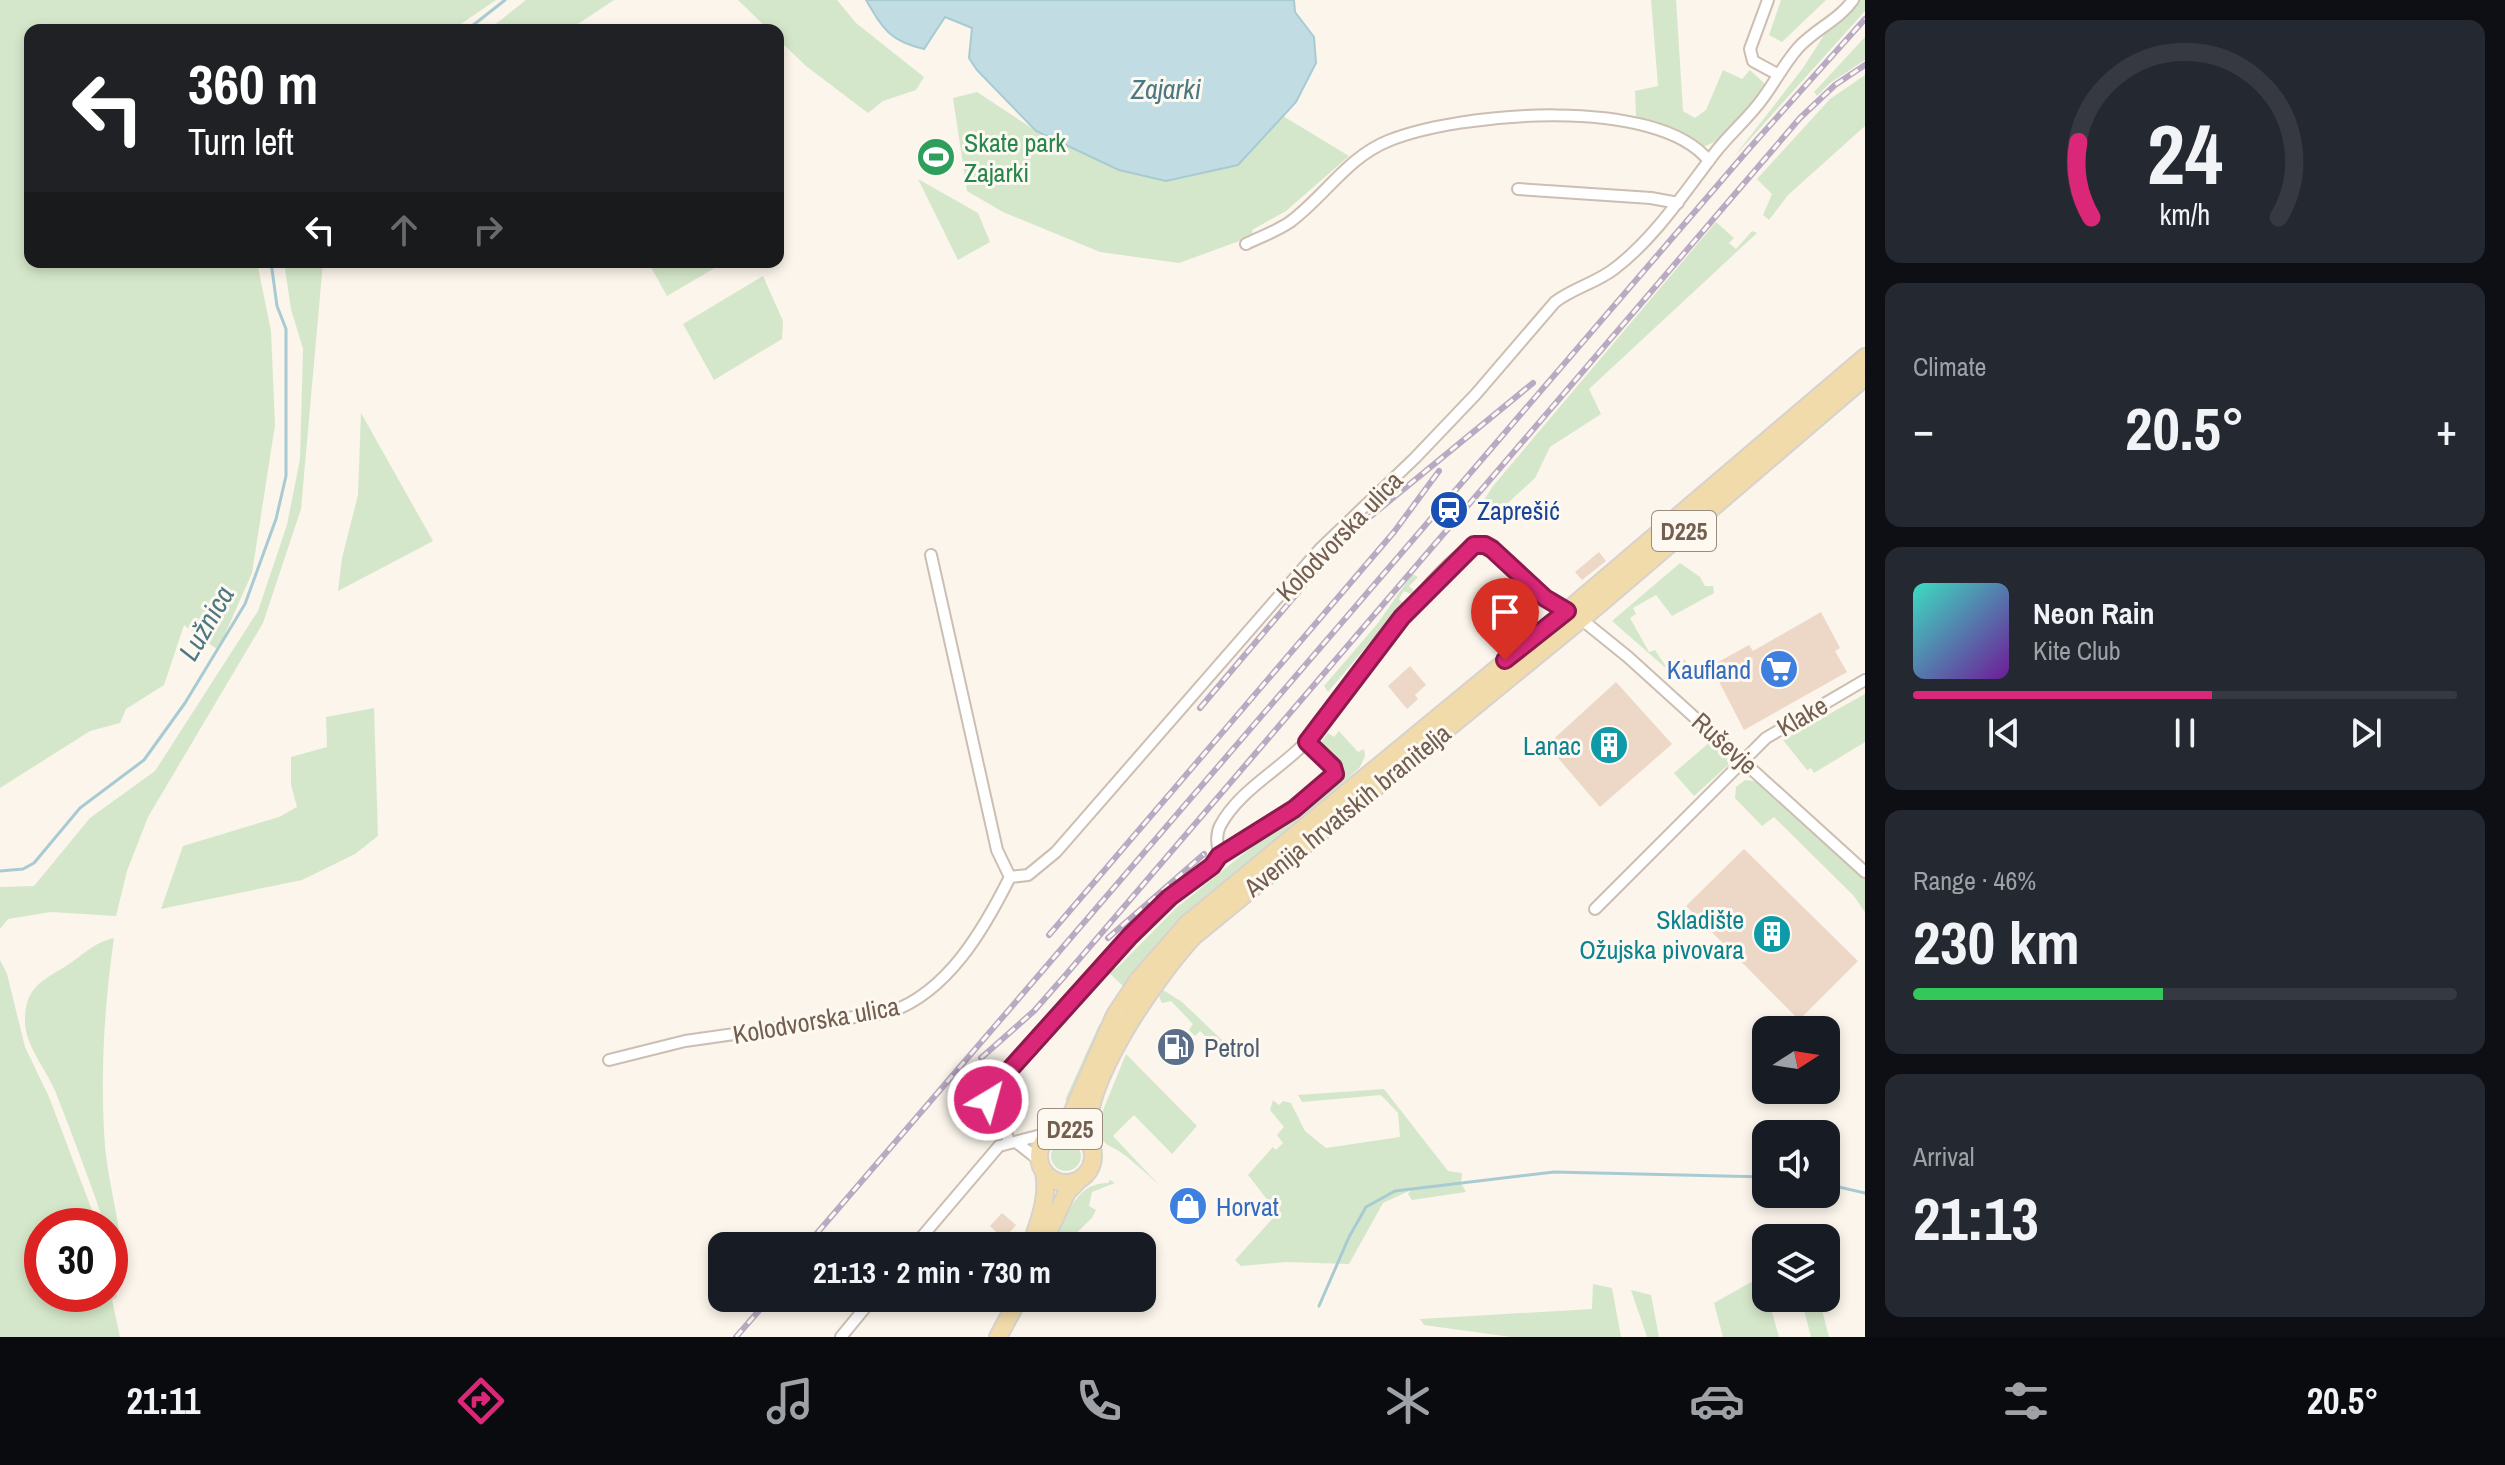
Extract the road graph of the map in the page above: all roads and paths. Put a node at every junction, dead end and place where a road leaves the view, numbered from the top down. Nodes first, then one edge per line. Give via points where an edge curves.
1 (1768, 0) edge
2 (1853, 0) edge
3 (1777, 74) junction
4 (1709, 161) junction
5 (1518, 189) dead end
6 (1678, 203) junction
7 (1246, 244) dead end
8 (1865, 357) edge
9 (1865, 377) edge
10 (931, 555) dead end
11 (1574, 615) junction
12 (1865, 680) edge
13 (1307, 742) junction
14 (1745, 760) junction
15 (1219, 856) junction
16 (1865, 872) edge
17 (1010, 877) junction
18 (1595, 909) dead end
19 (609, 1060) dead end
20 (1057, 1131) junction
21 (1013, 1142) junction
22 (1090, 1142) junction
23 (1042, 1166) junction
24 (1077, 1182) junction
25 (926, 1232) edge
26 (1036, 1232) edge
27 (1048, 1232) edge
28 (862, 1312) edge
29 (1000, 1312) edge
30 (1011, 1312) edge
31 (841, 1337) edge
32 (987, 1337) edge
33 (998, 1337) edge

1 - 3 street via 1750,49 1753,61
2 - 3 street, Kolodvorska ulica via 1800,45
3 - 4 street, Kolodvorska ulica
4 - 6 street, Kolodvorska ulica
4 - 7 street via 1676,135 1626,120 1532,115 1452,126 1387,141 1360,156 1288,224
5 - 6 street
6 - 17 street, Kolodvorska ulica via 1612,271 1555,302 1415,458 1320,549 1056,852 1028,875
8 - 11 main road, Avenija hrvatskih branitelja / D225
9 - 11 main road, Avenija hrvatskih branitelja / D225
10 - 17 street via 997,850
11 - 13 street, Ruševje via 1545,598 1492,549 1474,545 1402,617
11 - 14 street, Ruševje
11 - 20 main road, Avenija hrvatskih branitelja / D225 via 1187,924 1115,1015 1069,1120
11 - 22 main road, Avenija hrvatskih branitelja / D225 via 1180,952 1148,991 1117,1046 1088,1120
12 - 14 street, Klake via 1771,734
13 - 15 street via 1219,827
13 - 15 street via 1335,774 1294,809
14 - 16 street, Ruševje
14 - 18 street, Klake
15 - 21 street via 1130,936 990,1092 989,1108
17 - 19 street, Kolodvorska ulica via 978,934 944,977 909,1005 685,1041
20 - 21 street
20 - 22 main road, D225 via 1077,1131
20 - 23 main road, D225 via 1042,1144
21 - 23 street
21 - 25 street via 999,1146
22 - 24 main road, D225 via 1093,1162
23 - 24 main road, D225 via 1055,1181
23 - 26 main road, D225 via 1046,1191
24 - 27 main road, D225
28 - 31 street
29 - 32 main road
30 - 33 main road

